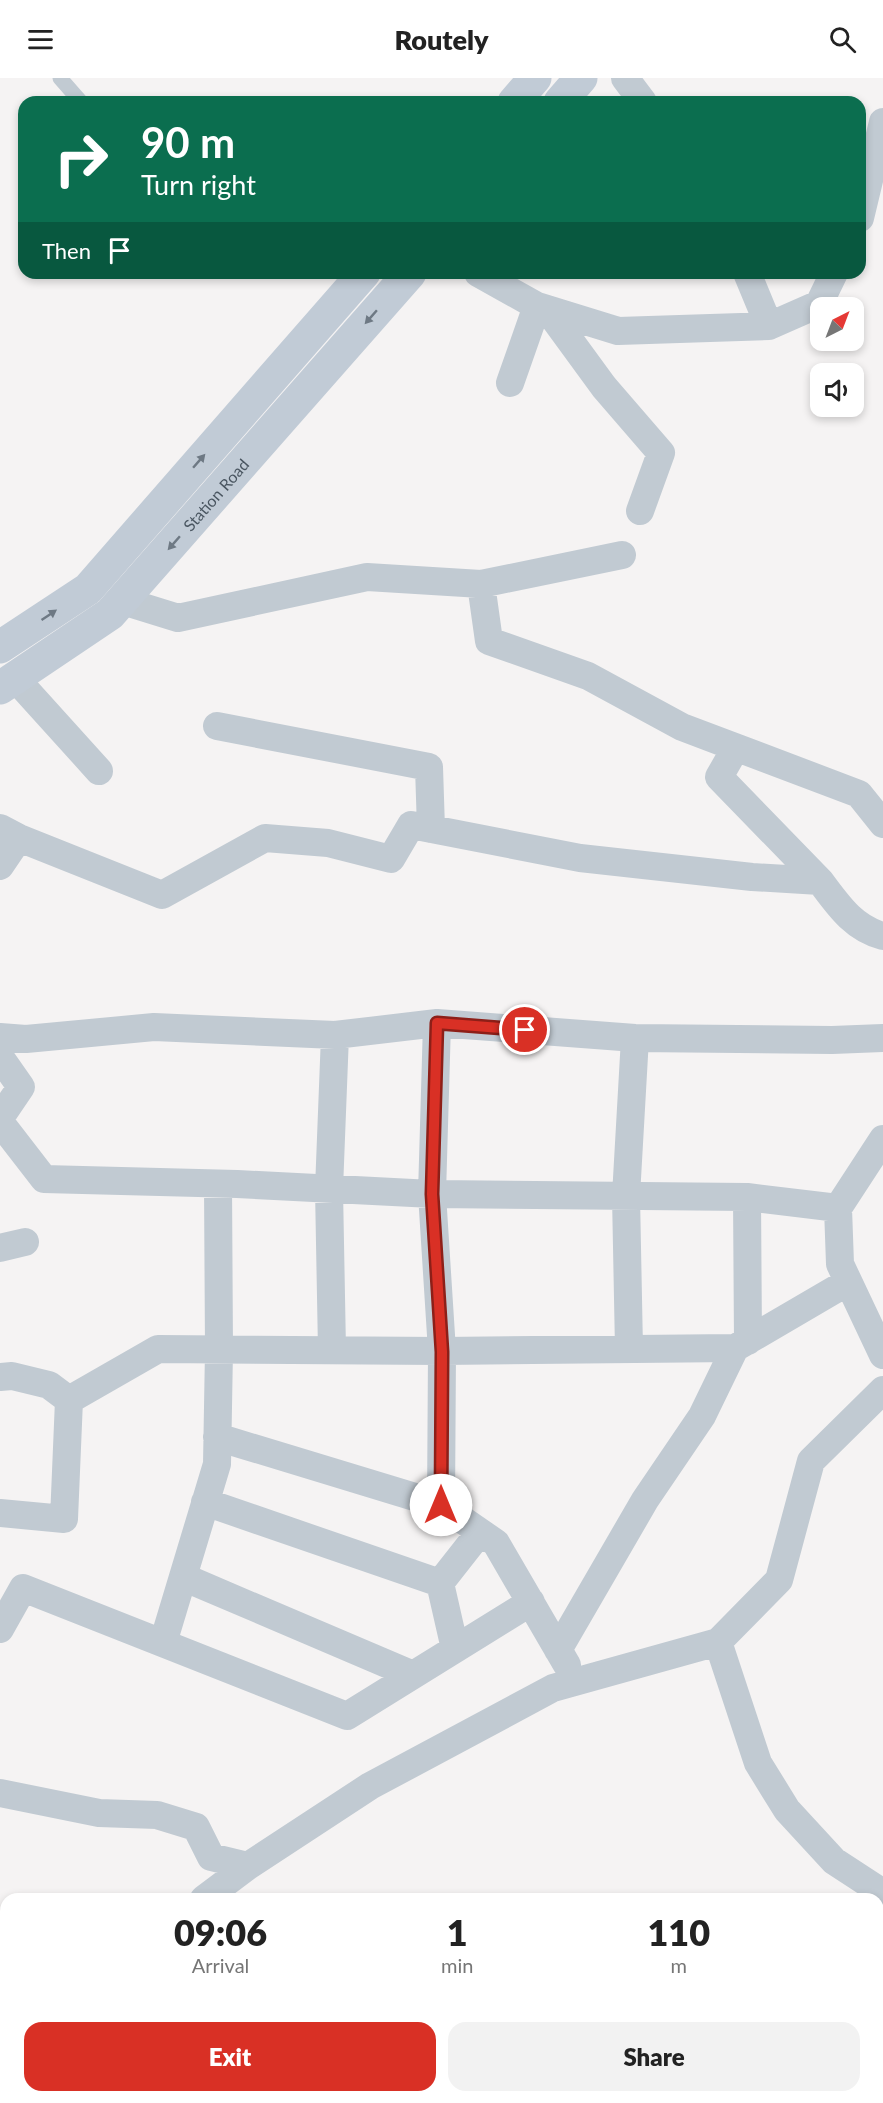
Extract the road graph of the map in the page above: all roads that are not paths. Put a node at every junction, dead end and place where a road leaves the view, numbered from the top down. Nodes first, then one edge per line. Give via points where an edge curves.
1 (60, 78) edge
2 (535, 78) edge
3 (581, 78) edge
4 (625, 78) edge
5 (76, 96) edge
6 (519, 96) edge
7 (565, 96) edge
8 (638, 96) edge
9 (883, 122) edge
10 (866, 193) edge
11 (359, 279) edge
12 (405, 279) edge
13 (489, 279) edge
14 (749, 279) edge
15 (831, 279) edge
16 (542, 308) junction
17 (769, 326) junction
18 (510, 383) dead end
19 (640, 510) dead end
20 (622, 555) dead end
21 (481, 584) junction
22 (123, 600) junction
23 (0, 647) edge
24 (8, 683) edge
25 (218, 726) dead end
26 (735, 749) junction
27 (99, 771) dead end
28 (883, 824) edge
29 (431, 829) junction
30 (9, 833) edge
31 (0, 866) edge
32 (820, 881) junction
33 (883, 936) edge
34 (437, 1023) junction
35 (335, 1035) junction
36 (0, 1037) edge
37 (635, 1038) junction
38 (883, 1038) edge
39 (0, 1058) edge
40 (0, 1120) edge
41 (883, 1139) edge
42 (218, 1184) junction
43 (329, 1189) junction
44 (432, 1194) junction
45 (626, 1196) junction
46 (747, 1197) junction
47 (838, 1208) junction
48 (848, 1282) junction
49 (741, 1344) junction
50 (629, 1349) junction
51 (219, 1350) junction
52 (332, 1350) junction
53 (442, 1352) junction
54 (883, 1355) edge
55 (0, 1377) edge
56 (883, 1390) edge
57 (69, 1400) junction
58 (217, 1437) junction
59 (205, 1502) junction
60 (441, 1505) junction
61 (0, 1513) edge
62 (480, 1532) junction
63 (183, 1577) junction
64 (440, 1583) junction
65 (531, 1602) junction
66 (0, 1629) edge
67 (718, 1642) junction
68 (163, 1643) junction
69 (455, 1649) junction
70 (558, 1650) junction
71 (413, 1675) junction
72 (576, 1682) junction
73 (0, 1792) edge
74 (248, 1866) junction
75 (212, 1893) edge
76 (883, 1893) edge

1 - 5 lane
2 - 6 street
3 - 7 street
4 - 8 street
9 - 10 street
23 -> 11 street, Station Road via 88,589
12 -> 22 street, Station Road
13 - 16 street
14 - 17 street
15 - 17 street via 819,304
16 - 17 street via 618,331
16 - 18 street
16 - 19 street via 661,453
20 - 21 street
21 - 22 street via 366,577 178,618
21 - 26 street via 489,641 588,676 682,728
22 - 24 street, Station Road via 111,615
24 - 27 street
25 - 29 street via 429,767
26 - 28 street via 859,794
26 - 32 street via 719,777
29 - 30 street via 411,825 391,859 328,843 265,838 162,895
29 - 32 street via 580,858
30 - 31 street
32 - 33 street via 846,916 869,933
34 - 35 street
34 - 37 street
34 - 44 street
35 - 36 street via 154,1027 26,1039
35 - 43 street
37 - 38 street
37 - 45 street
39 - 40 street via 21,1087
40 - 42 street via 44,1179
41 - 47 street
42 - 43 street
42 - 51 street
43 - 44 street
43 - 52 street
44 - 45 street
44 - 53 street
45 - 46 street
45 - 50 street
46 - 47 street
46 - 49 street
47 - 48 street via 840,1264
48 - 49 street
48 - 54 street
49 - 50 street
49 - 70 street via 702,1416 645,1500
50 - 53 street
51 - 52 street
51 - 57 street via 158,1349
51 - 58 street
52 - 53 street
53 - 60 street
55 - 57 street via 49,1384
56 - 67 street via 811,1461 779,1580
57 - 61 street via 64,1519
58 - 59 street via 217,1464
58 - 60 street
59 - 63 street
59 - 64 street
60 - 62 street
62 - 64 street
62 - 65 street via 496,1543
63 - 68 street
63 - 71 street
64 - 69 street
65 - 69 street
65 - 70 street
66 - 68 street via 23,1588
67 - 72 street
67 - 76 street via 758,1763 787,1810 834,1861
68 - 71 street via 347,1716
69 - 71 street
70 - 72 street
72 - 74 street via 553,1688 370,1786
73 - 74 street via 99,1813 157,1815 196,1827 211,1857
74 - 75 street

